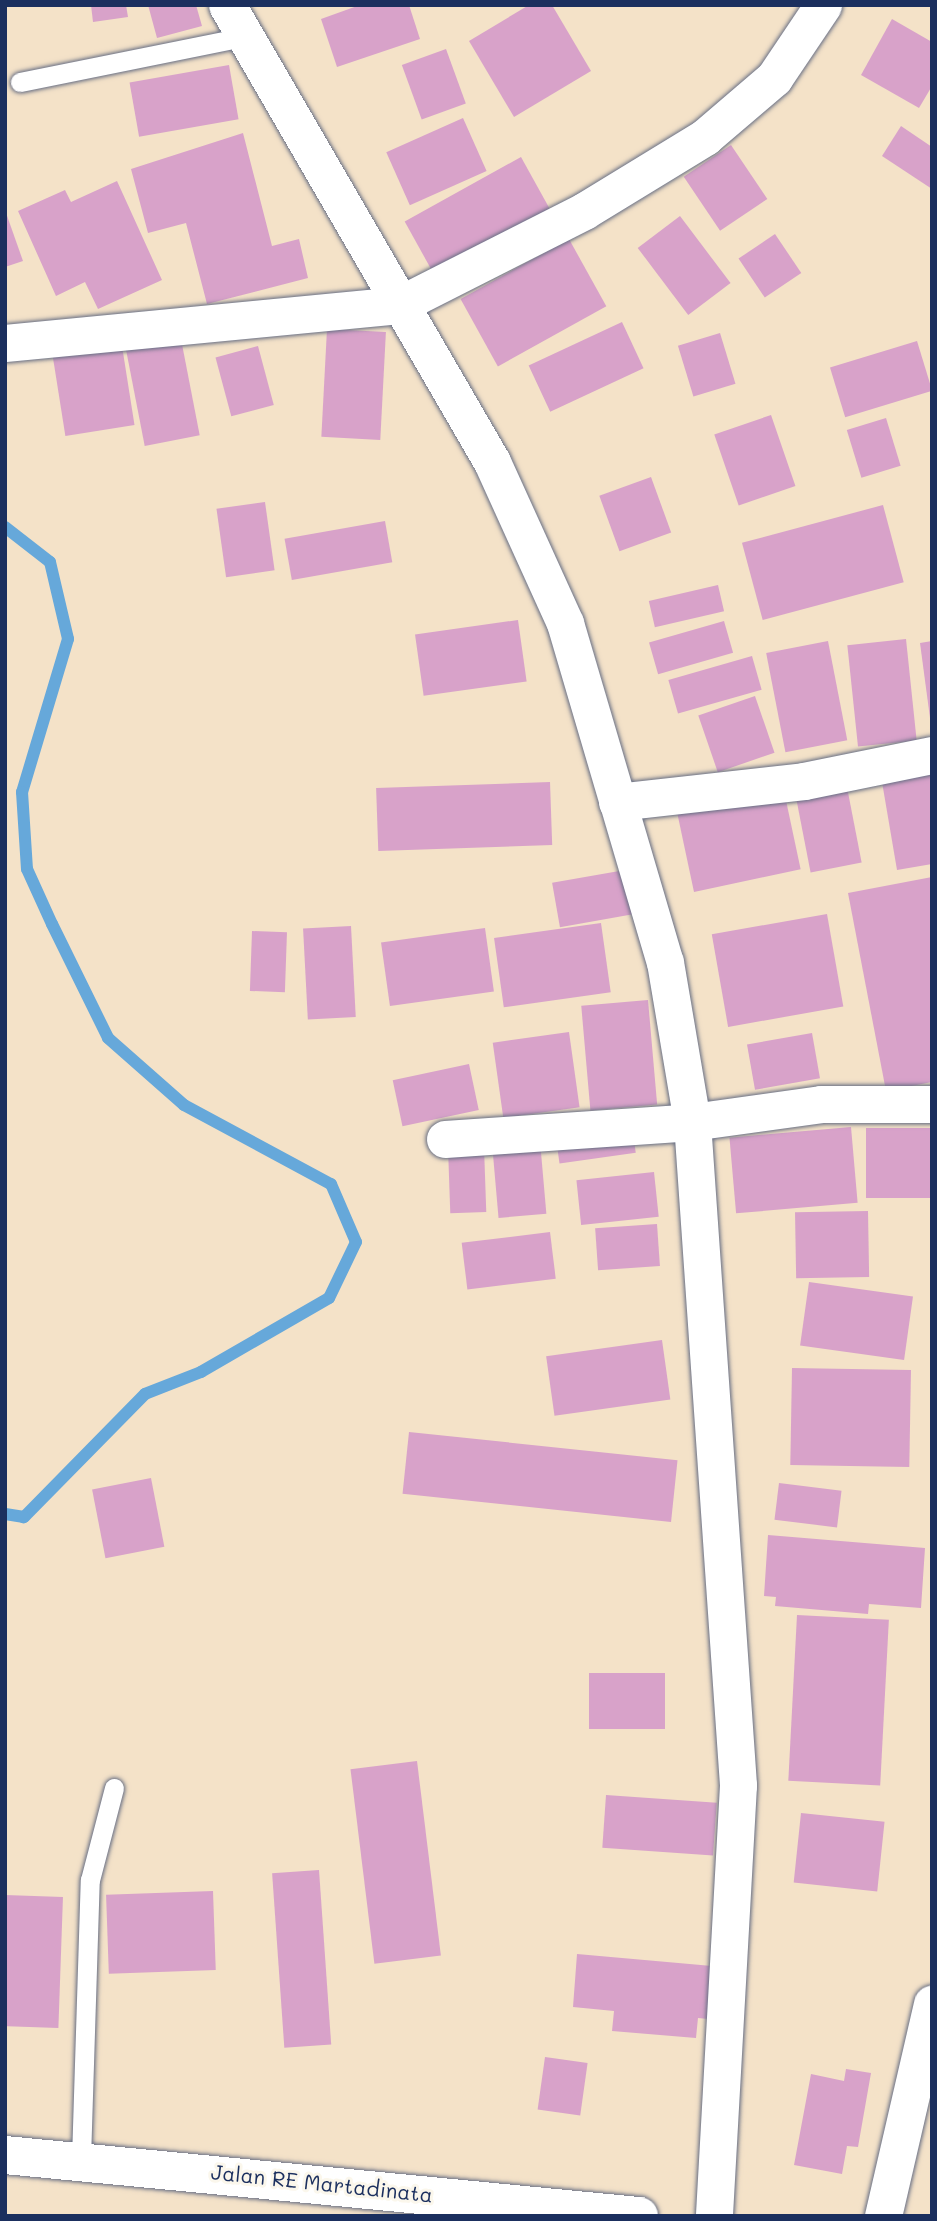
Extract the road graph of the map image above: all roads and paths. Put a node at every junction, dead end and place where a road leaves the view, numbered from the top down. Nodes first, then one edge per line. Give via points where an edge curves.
1 (823, 5) edge
2 (235, 21) edge
3 (20, 82) dead end
4 (400, 305) junction
5 (5, 343) edge
6 (932, 755) edge
7 (617, 802) junction
8 (932, 1104) edge
9 (692, 1122) junction
10 (445, 1139) dead end
11 (114, 1788) dead end
12 (932, 2004) edge
13 (5, 2155) edge
14 (81, 2159) junction
15 (639, 2216) edge
16 (714, 2216) edge
17 (883, 2216) edge

1 - 4 street via 774,78 705,137 584,211
2 - 3 lane
2 - 4 street
4 - 5 street
4 - 7 street via 492,462 565,623
6 - 7 street via 804,781
7 - 9 street via 665,962
8 - 9 street via 821,1104
9 - 10 street
9 - 16 street via 738,1785
11 - 14 lane via 90,1880
12 - 17 street
13 - 14 highway, Jalan RE Martadinata
14 - 15 highway, Jalan RE Martadinata

